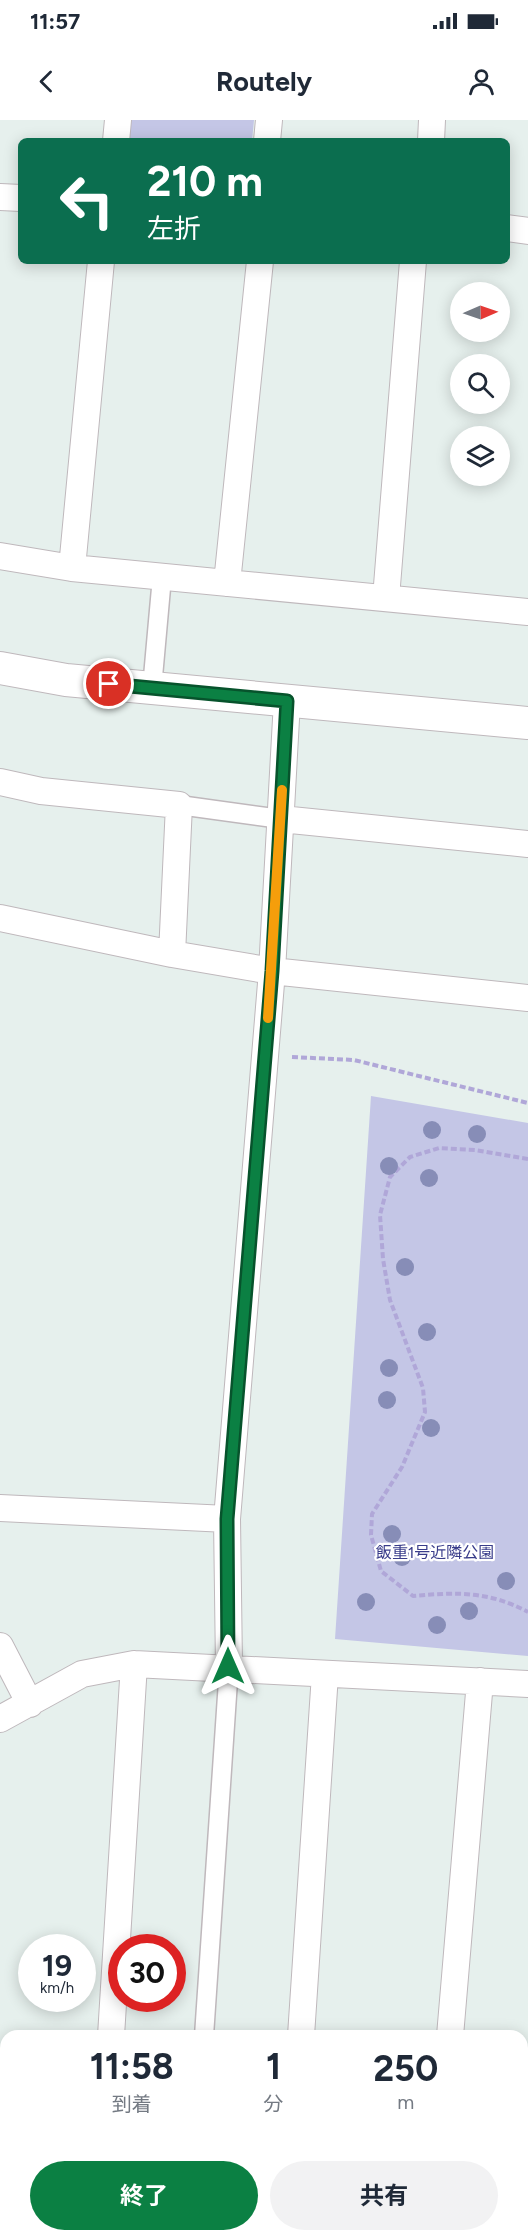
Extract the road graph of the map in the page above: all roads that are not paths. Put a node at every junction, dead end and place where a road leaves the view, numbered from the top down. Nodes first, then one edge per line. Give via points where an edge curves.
1 (118, 120) edge
2 (269, 120) edge
3 (432, 120) edge
4 (116, 138) edge
5 (267, 138) edge
6 (431, 138) edge
7 (0, 197) edge
8 (18, 198) edge
9 (510, 228) edge
10 (528, 231) edge
11 (101, 264) edge
12 (260, 264) edge
13 (413, 264) edge
14 (0, 556) edge
15 (72, 568) junction
16 (162, 577) junction
17 (227, 583) junction
18 (386, 598) junction
19 (528, 612) edge
20 (0, 668) edge
21 (152, 688) junction
22 (287, 701) junction
23 (528, 723) edge
24 (0, 782) edge
25 (179, 805) junction
26 (281, 819) junction
27 (528, 844) edge
28 (0, 918) edge
29 (171, 954) junction
30 (272, 971) junction
31 (528, 998) edge
32 (0, 1508) edge
33 (227, 1519) junction
34 (0, 1646) edge
35 (135, 1664) junction
36 (228, 1666) junction
37 (325, 1674) junction
38 (480, 1681) junction
39 (528, 1684) edge
40 (30, 1704) junction
41 (0, 1719) edge
42 (111, 2030) edge
43 (204, 2030) edge
44 (302, 2030) edge
45 (451, 2030) edge

1 - 4 street
2 - 5 street
3 - 6 street
7 - 8 street
9 - 10 street
11 - 15 street
12 - 17 street
13 - 18 street
14 - 15 street
15 - 16 street
16 - 17 street
16 - 21 street
17 - 18 street
18 - 19 street
20 - 21 street via 66,680
21 - 22 street
22 - 23 street
22 - 26 street
24 - 25 street via 41,791
25 - 26 street
25 - 29 street
26 - 27 street
26 - 30 street
28 - 29 street
29 - 30 street
30 - 31 street
30 - 33 street
32 - 33 street
33 - 36 street
34 - 40 street
35 - 36 street
35 - 40 street via 82,1674
35 - 42 street
36 - 37 street
36 - 43 street
37 - 38 street
37 - 44 street
38 - 39 street
38 - 45 street
40 - 41 street

